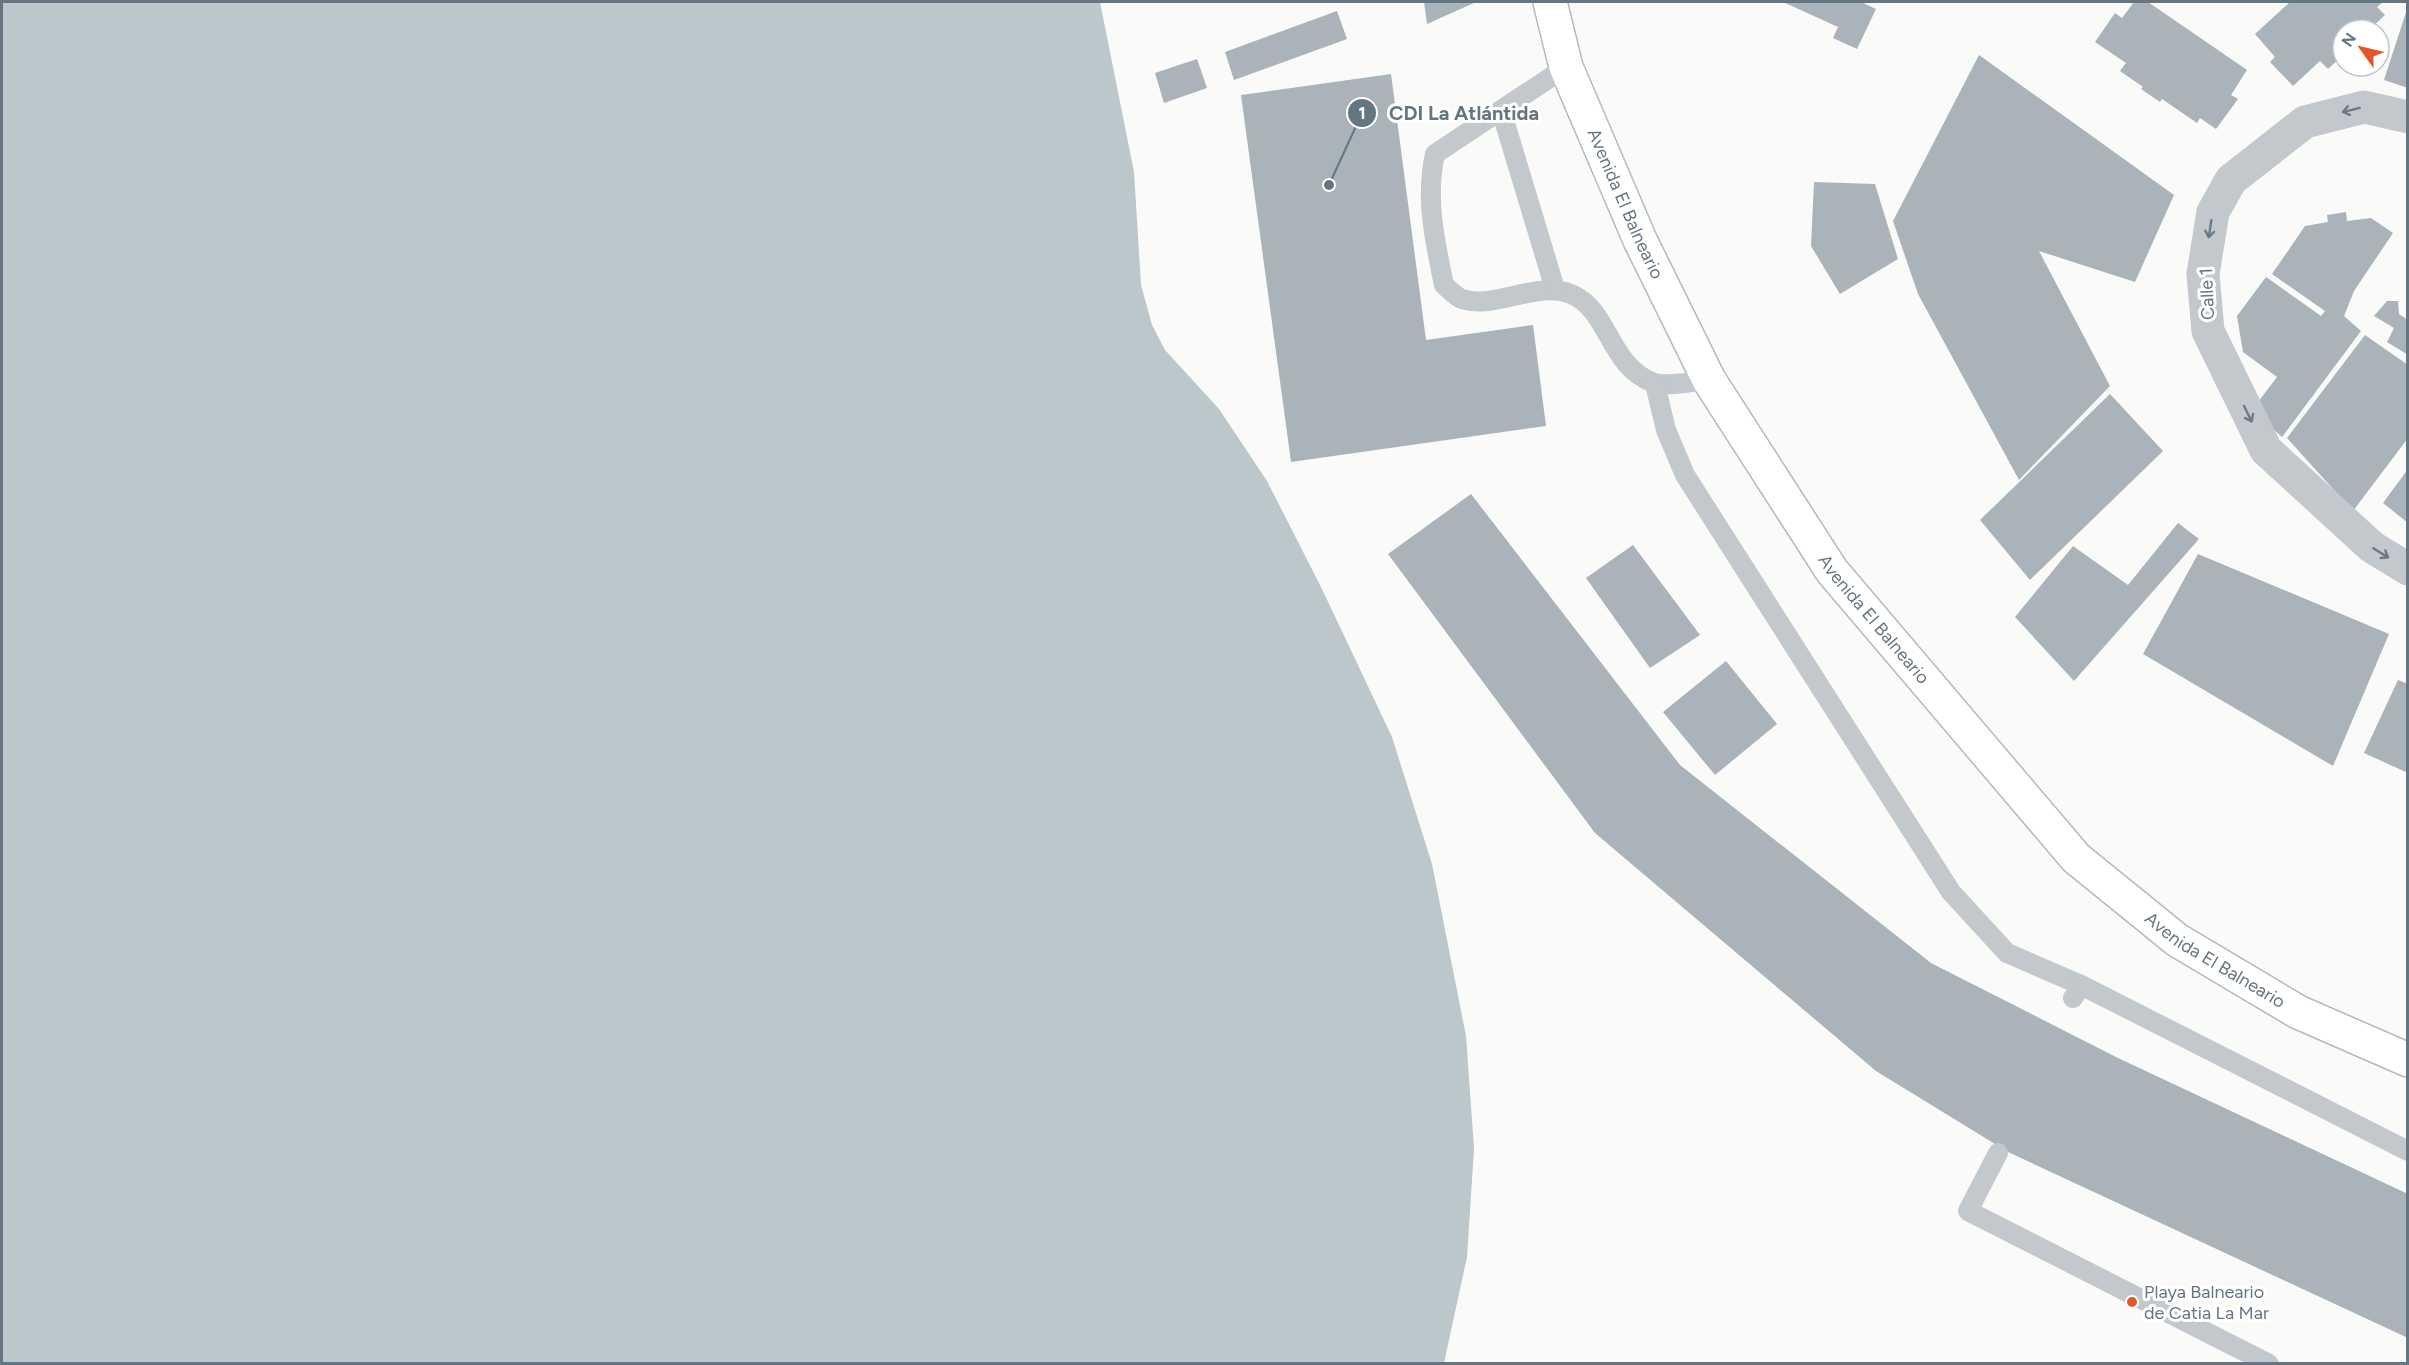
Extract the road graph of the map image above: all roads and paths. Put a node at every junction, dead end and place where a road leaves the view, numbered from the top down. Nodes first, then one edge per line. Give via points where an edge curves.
1 (1550, 2) edge
2 (1566, 67) junction
3 (1501, 110) junction
4 (2408, 117) edge
5 (1555, 289) junction
6 (1709, 381) junction
7 (1655, 384) junction
8 (2408, 569) edge
9 (2408, 1060) edge
10 (2408, 1151) edge
11 (1998, 1153) dead end
12 (2269, 1364) edge

1 - 2 street, Avenida El Balneario
2 - 3 lane
2 - 6 street, Avenida El Balneario via 1640,240
3 - 5 lane
3 - 5 lane via 1435,154 1430,175 1433,231 1444,285 1462,299 1483,300
4 -> 8 street, Calle 1 via 2364,107 2306,122 2296,129 2231,180 2212,212 2203,274 2208,331 2266,450 2372,547
5 - 7 lane via 1574,295 1597,316 1625,366
6 - 7 lane
6 - 9 street, Avenida El Balneario via 1832,571 2076,858 2177,940 2298,1012
7 - 10 lane via 1666,430 1685,475 1951,892 2007,953 2077,991
11 - 12 lane via 1968,1211

